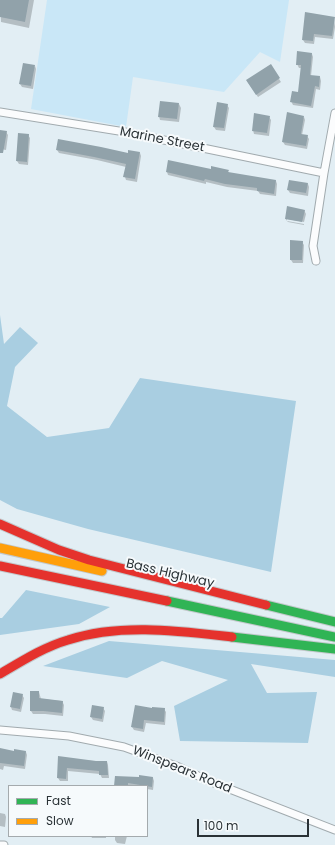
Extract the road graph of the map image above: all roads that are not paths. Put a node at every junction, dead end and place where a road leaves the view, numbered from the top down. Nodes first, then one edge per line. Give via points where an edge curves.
1 (0, 112) edge
2 (335, 112) edge
3 (324, 173) junction
4 (316, 261) dead end
5 (0, 524) edge
6 (0, 548) edge
7 (0, 566) edge
8 (335, 622) edge
9 (335, 637) edge
10 (335, 650) edge
11 (0, 674) edge
12 (0, 730) edge
13 (335, 830) edge
14 (0, 844) edge
15 (4, 845) edge

1 - 3 street, Marine Street via 125,132
2 - 3 street
3 - 4 street via 313,246
5 - 8 highway via 89,560
6 - 8 highway, Bass Highway via 192,593
7 - 9 highway, Bass Highway
10 - 11 highway via 185,632 142,630 76,638 40,651
12 - 13 street, Winspears Road via 69,736 124,747
14 - 15 street

